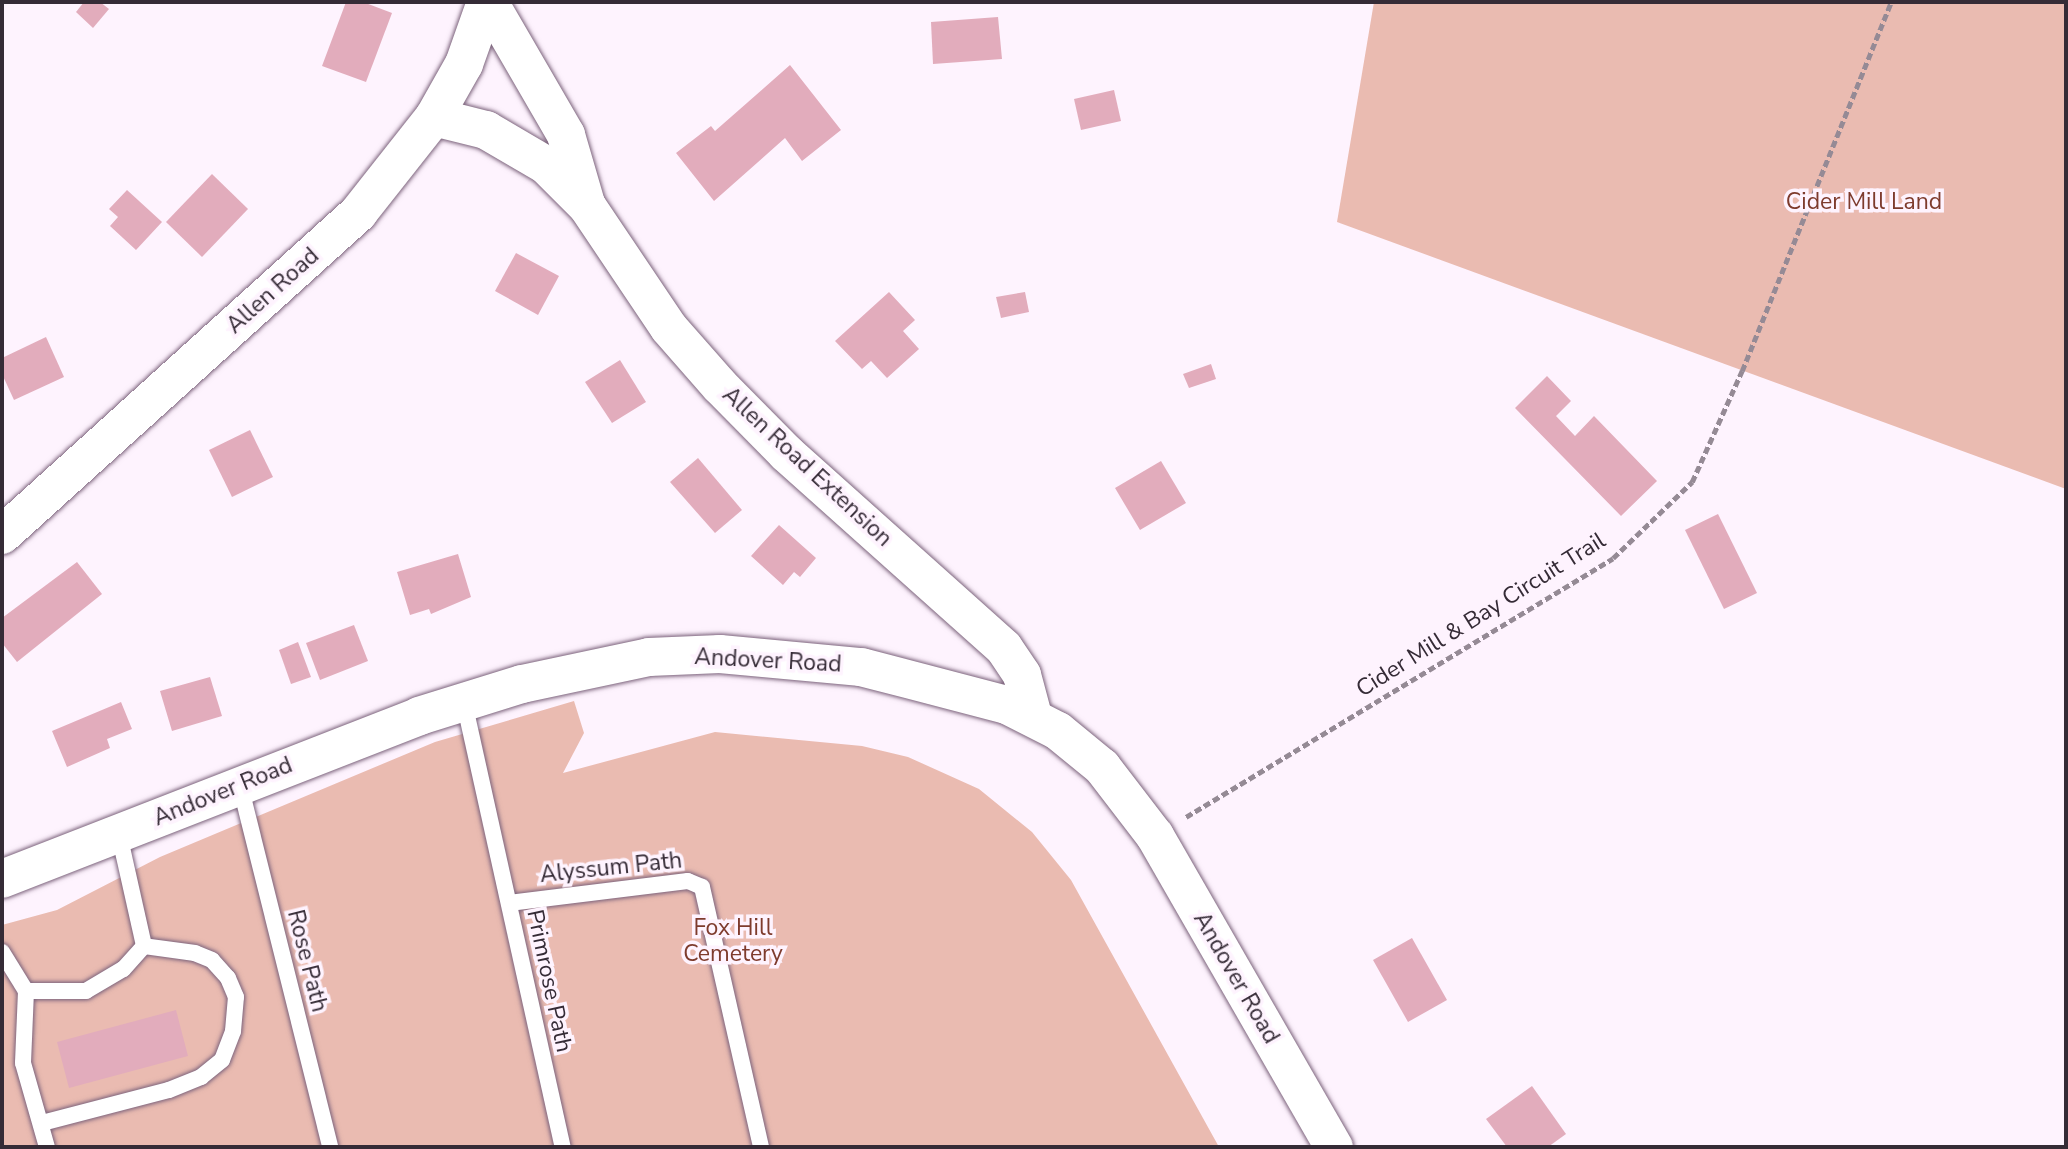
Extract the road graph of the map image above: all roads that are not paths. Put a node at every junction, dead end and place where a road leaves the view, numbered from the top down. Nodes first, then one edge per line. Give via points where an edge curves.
1 (487, 2) edge
2 (434, 117) junction
3 (587, 206) junction
4 (2, 535) edge
5 (463, 701) junction
6 (1033, 716) junction
7 (240, 785) junction
8 (119, 834) junction
9 (2, 878) edge
10 (509, 902) junction
11 (144, 946) junction
12 (2, 952) edge
13 (26, 991) junction
14 (42, 1123) junction
15 (47, 1147) edge
16 (330, 1147) edge
17 (563, 1147) edge
18 (761, 1147) edge
19 (1334, 1147) edge

1 - 2 street, Allen Road via 464,64
1 - 3 street, Allen Road Extension via 566,135
2 - 3 street, Allen Road Extension via 486,130 517,144 546,164
2 - 4 street, Allen Road via 359,212
3 - 6 street, Allen Road Extension via 669,328 720,386 786,453 1004,648 1022,675
5 - 6 street, Andover Road via 649,657 720,654 861,667 970,693
5 - 7 street, Andover Road
5 - 10 lane, Primrose Path
6 - 19 street, Andover Road via 1102,767 1155,836
7 - 8 street, Andover Road
7 - 16 lane, Rose Path
8 - 9 street, Andover Road
8 - 11 lane
10 - 17 lane, Primrose Path
10 - 18 lane, Alyssum Path via 688,881 702,887
11 - 13 lane via 123,969 86,991
11 - 14 lane via 195,953 212,960 228,978 236,997 233,1031 222,1060 201,1077 169,1090
12 - 13 lane
13 - 14 lane via 23,1063
14 - 15 lane

